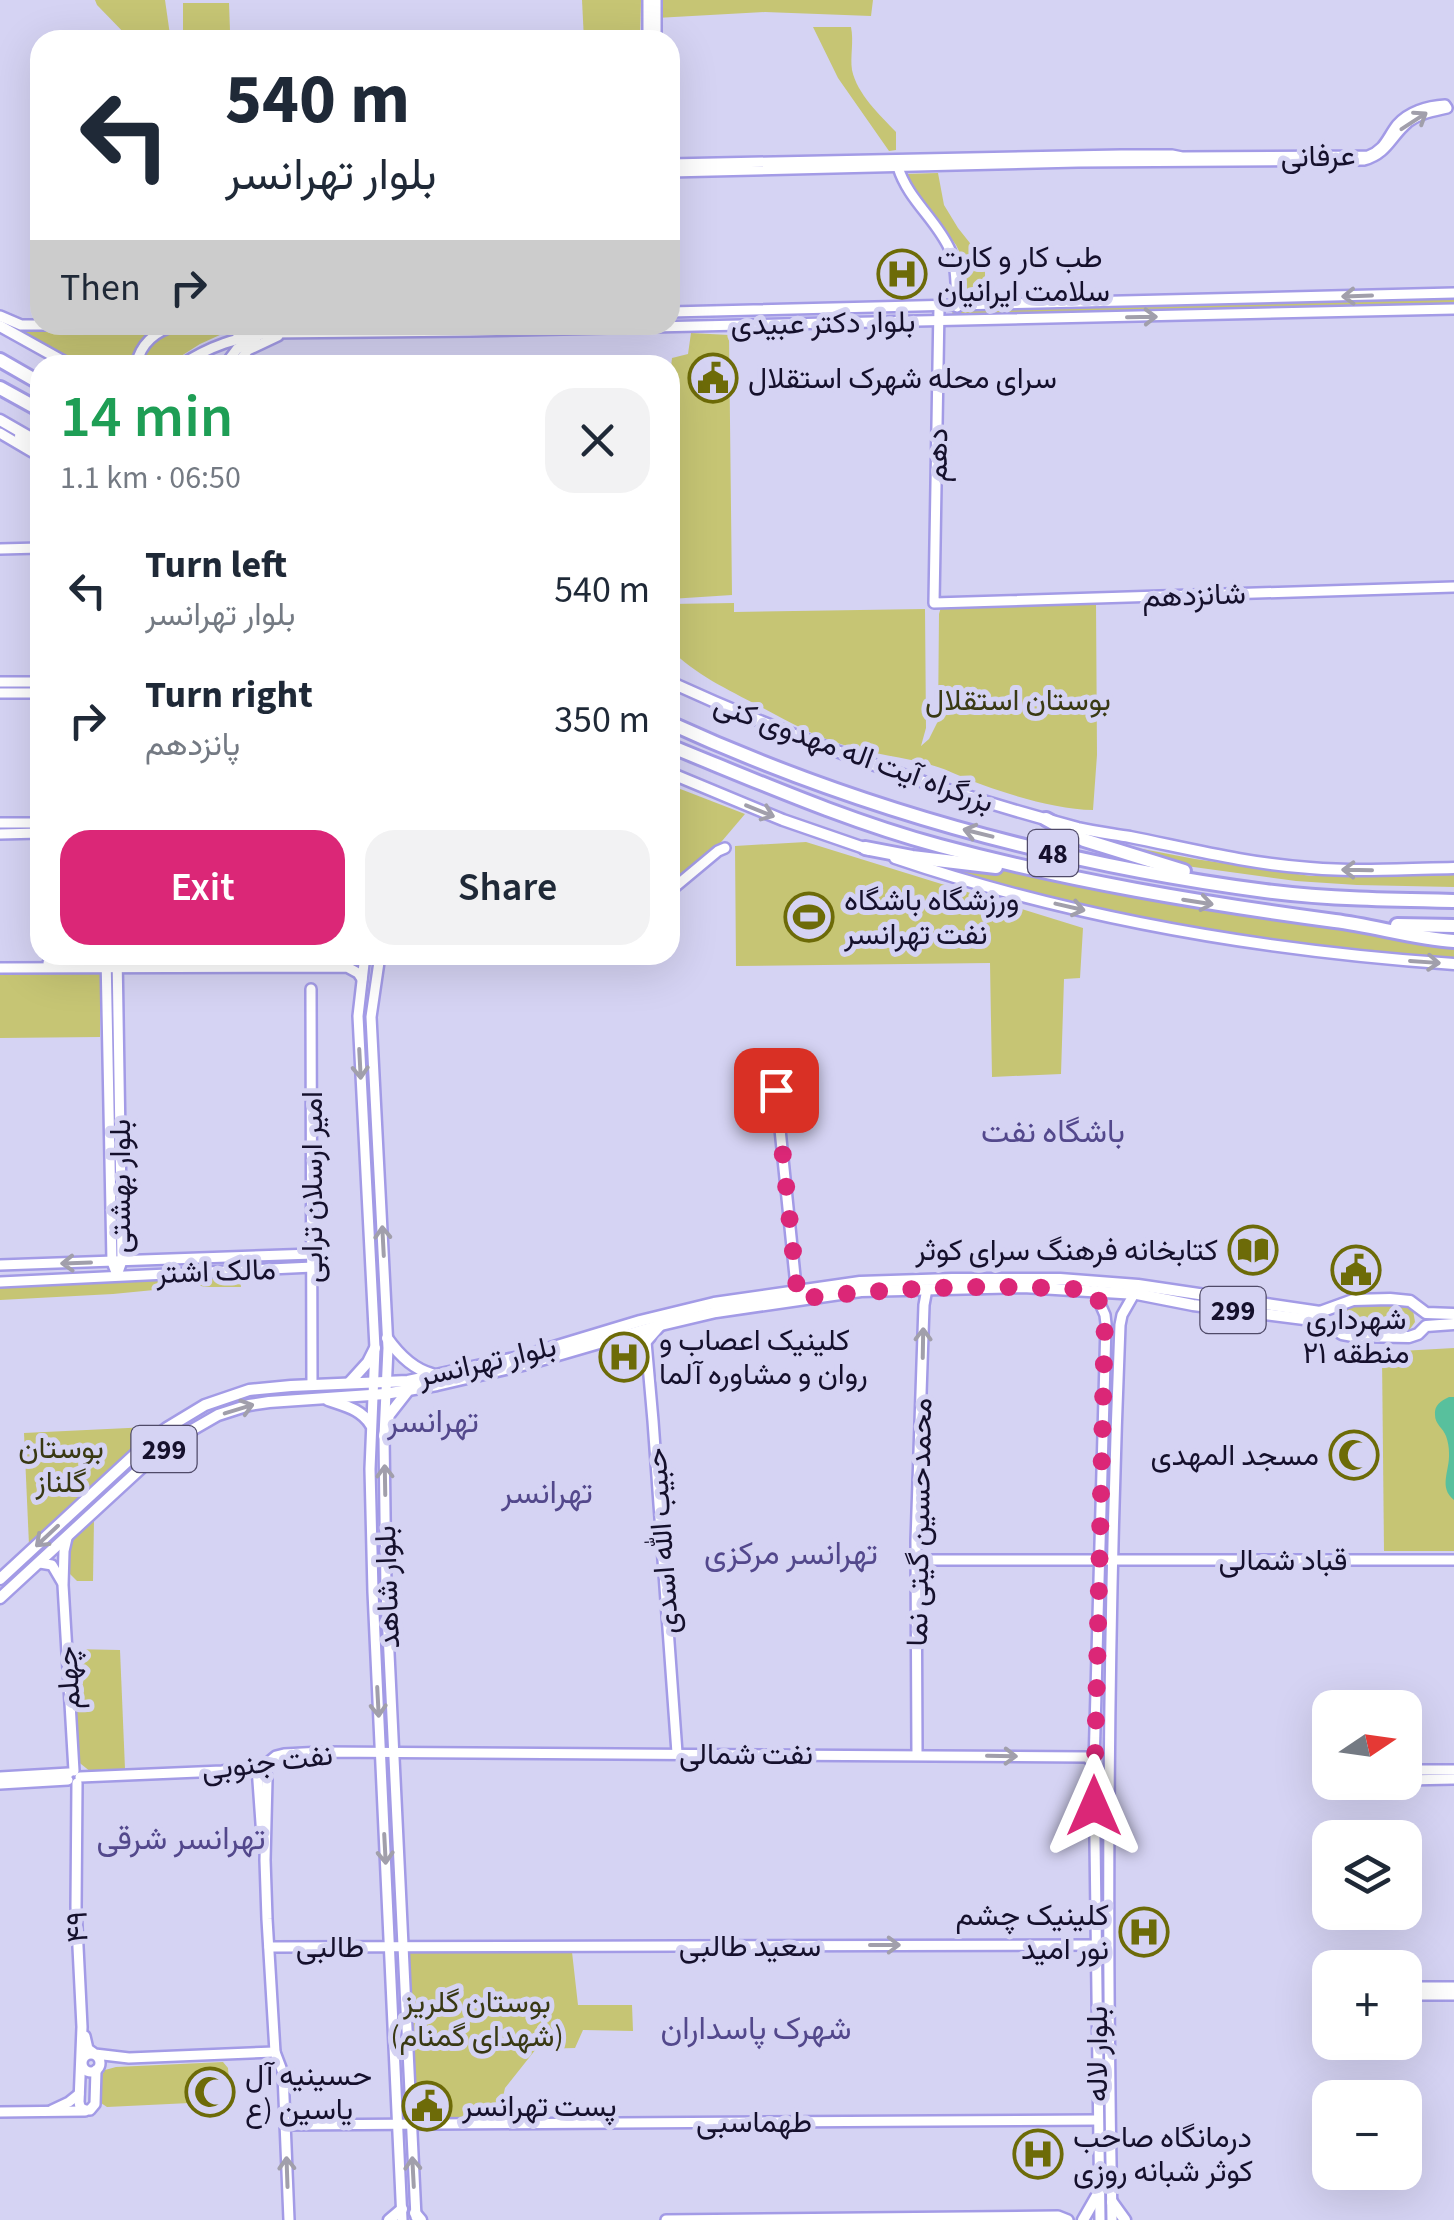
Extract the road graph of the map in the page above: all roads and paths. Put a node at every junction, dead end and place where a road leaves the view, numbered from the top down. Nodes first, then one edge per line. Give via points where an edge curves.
1 (648, 0) edge
2 (656, 0) edge
3 (648, 30) edge
4 (656, 30) edge
5 (898, 166) junction
6 (680, 168) edge
7 (680, 168) edge
8 (1454, 293) edge
9 (957, 306) junction
10 (940, 307) junction
11 (1454, 310) edge
12 (680, 312) edge
13 (0, 316) edge
14 (939, 320) junction
15 (30, 325) edge
16 (680, 325) edge
17 (0, 326) edge
18 (155, 335) edge
19 (248, 335) edge
20 (260, 335) edge
21 (282, 335) edge
22 (52, 355) edge
23 (140, 355) edge
24 (197, 355) edge
25 (234, 355) edge
26 (244, 355) edge
27 (0, 360) edge
28 (30, 376) edge
29 (0, 388) edge
30 (30, 404) edge
31 (3, 426) edge
32 (30, 438) edge
33 (30, 448) edge
34 (30, 548) edge
35 (0, 549) edge
36 (1454, 587) edge
37 (934, 603) joint
38 (0, 682) edge
39 (30, 682) edge
40 (680, 686) edge
41 (0, 693) edge
42 (30, 693) edge
43 (680, 727) edge
44 (680, 750) edge
45 (680, 777) edge
46 (1046, 818) junction
47 (30, 822) edge
48 (0, 823) edge
49 (30, 833) edge
50 (0, 834) edge
51 (724, 848) dead end
52 (865, 848) junction
53 (1454, 868) edge
54 (1044, 872) junction
55 (1209, 882) junction
56 (680, 883) edge
57 (1454, 901) edge
58 (1364, 924) junction
59 (1454, 926) edge
60 (1454, 941) edge
61 (1454, 964) edge
62 (30, 965) edge
63 (112, 965) edge
64 (230, 965) edge
65 (363, 965) edge
66 (379, 965) edge
67 (0, 966) edge
68 (362, 979) junction
69 (311, 989) dead end
70 (776, 1090) dead end
71 (313, 1254) junction
72 (117, 1262) junction
73 (0, 1265) edge
74 (313, 1267) junction
75 (118, 1275) junction
76 (0, 1282) edge
77 (927, 1288) junction
78 (1094, 1290) junction
79 (797, 1294) junction
80 (1134, 1294) junction
81 (1332, 1308) junction
82 (1421, 1311) junction
83 (1454, 1314) edge
84 (1454, 1324) edge
85 (642, 1327) junction
86 (1332, 1327) junction
87 (1420, 1329) junction
88 (646, 1342) junction
89 (388, 1343) junction
90 (375, 1348) junction
91 (1104, 1367) junction
92 (1118, 1368) junction
93 (434, 1374) junction
94 (348, 1384) junction
95 (312, 1385) junction
96 (380, 1388) junction
97 (407, 1392) junction
98 (322, 1398) junction
99 (371, 1425) junction
100 (384, 1436) junction
101 (66, 1538) junction
102 (916, 1560) junction
103 (1454, 1560) edge
104 (1098, 1561) junction
105 (1112, 1561) junction
106 (40, 1563) junction
107 (0, 1579) edge
108 (64, 1585) junction
109 (0, 1598) edge
110 (380, 1752) junction
111 (394, 1752) junction
112 (677, 1754) junction
113 (917, 1755) junction
114 (1094, 1765) junction
115 (261, 1766) junction
116 (1422, 1770) edge
117 (1454, 1770) edge
118 (73, 1778) junction
119 (0, 1780) edge
120 (1422, 1780) edge
121 (1454, 1780) edge
122 (1097, 1945) junction
123 (1110, 1945) junction
124 (269, 1947) junction
125 (390, 1947) junction
126 (404, 1947) junction
127 (1422, 1991) edge
128 (1454, 1991) edge
129 (82, 2027) junction
130 (275, 2052) junction
131 (95, 2054) junction
132 (128, 2058) junction
133 (81, 2063) junction
134 (97, 2069) junction
135 (81, 2092) junction
136 (52, 2110) junction
137 (87, 2111) junction
138 (0, 2112) edge
139 (1098, 2120) junction
140 (398, 2124) junction
141 (411, 2124) junction
142 (285, 2125) junction
143 (1098, 2164) junction
144 (1112, 2164) junction
145 (1099, 2192) junction
146 (1112, 2202) junction
147 (402, 2214) edge
148 (418, 2218) edge
149 (289, 2220) edge
150 (388, 2220) edge
151 (666, 2220) edge
152 (1068, 2220) edge
153 (1083, 2220) edge
154 (1100, 2220) edge
155 (1112, 2220) edge
156 (1125, 2220) edge

1 - 3 street
2 - 4 street
5 - 6 street, عرفانی
5 -> 7 street, عرفانی via 1364,160 1386,148 1416,116 1447,108 1407,115 1386,145 1368,156 1133,154
5 - 9 street via 902,182 950,249
8 -> 9 street, بلوار دکتر عبیدی
9 - 10 street, بلوار دکتر عبیدی
10 - 12 street, بلوار دکتر عبیدی
10 - 14 street, دهم
14 -> 11 street, بلوار دکتر عبیدی
13 - 15 street
14 - 16 street, بلوار دکتر عبیدی
14 - 37 street, دهم
17 - 22 main road
18 - 23 street
19 - 24 street, بلوار دکتر عبیدی
20 - 25 street
21 - 26 street
27 - 28 highway
29 - 30 highway
31 - 32 main road
31 - 33 main road
34 - 35 street
36 - 37 street, شانزدهم
38 - 39 street
40 - 46 main road, بزرگراه آیت اله مهدوی کنی via 910,777
41 - 42 street
55 -> 43 highway, 48 via 948,826 786,773
44 - 54 highway, بزرگراه آیت اله مهدوی کنی / 48 via 876,826
45 -> 52 main road
53 -> 46 main road, بزرگراه آیت اله مهدوی کنی via 1306,868 1204,854
46 - 55 highway via 1084,840
47 - 48 street
49 - 50 street
51 - 56 street
52 - 54 highway
52 -> 61 main road via 1033,898 1199,935
54 -> 58 highway, بزرگراه آیت اله مهدوی کنی / 48
55 - 57 highway, 48 via 1267,892
58 - 59 highway, 48
58 - 60 highway
62 - 67 street
63 - 72 street, بلوار بهشتی
64 - 68 street via 347,968
65 - 68 street, بلوار شاهد
89 -> 66 street, بلوار شاهد via 371,1017
68 -> 90 street, بلوار شاهد via 358,1036
69 - 71 street, امیر ارسلان ترابی
70 - 79 street
71 - 72 street, مالک اشتر
71 - 74 street, امیر ارسلان ترابی
72 -> 73 street, مالک اشتر
72 - 75 street, بلوار بهشتی
74 - 75 street, مالک اشتر
74 - 95 street, امیر ارسلان ترابی
75 - 76 street, مالک اشتر
77 - 78 main road, بلوار تهرانسر
77 - 79 main road, بلوار تهرانسر
102 -> 77 street, محمدحسین گیتی نما
78 - 80 main road, بلوار تهرانسر
78 - 91 street, بلوار لاله via 1105,1315
79 - 81 main road, بلوار تهرانسر / 299 via 860,1282 1033,1278 1138,1285 1320,1312
79 - 85 main road, بلوار تهرانسر / 299 via 714,1303
80 - 86 main road, بلوار تهرانسر / 299
80 - 92 street, بلوار لاله via 1122,1316
81 - 82 main road, بلوار تهرانسر via 1353,1300 1390,1300 1410,1301
81 - 86 main road
82 - 83 main road
82 - 87 main road
84 - 87 main road
85 - 88 street
85 - 88 street, حبیب الله اسدی
85 - 88 street
85 - 93 main road, بلوار تهرانسر / 299
85 - 97 main road, بلوار تهرانسر
86 - 87 main road, بلوار تهرانسر via 1373,1337 1409,1337
88 - 112 street, حبیب الله اسدی
89 - 90 street
89 - 93 main road
89 - 96 street, بلوار شاهد
90 - 94 main road
90 - 96 street, بلوار شاهد
91 - 92 street
91 - 104 street, بلوار لاله
92 - 105 street, بلوار لاله
93 - 96 main road, بلوار تهرانسر / 299
94 - 95 main road, بلوار تهرانسر / 299
94 - 96 main road, بلوار تهرانسر / 299
95 -> 107 main road, بلوار تهرانسر / 299 via 240,1392 167,1428
96 - 97 main road, بلوار تهرانسر / 299
96 - 98 main road, بلوار تهرانسر / 299
96 - 99 street, بلوار شاهد
96 - 100 street, بلوار شاهد
97 - 100 main road
98 - 99 main road via 358,1411
101 -> 98 main road, بلوار تهرانسر / 299 via 152,1458 208,1420 249,1405
99 -> 110 street, بلوار شاهد
111 -> 100 street, بلوار شاهد
101 - 106 main road, بلوار تهرانسر / 299
101 - 108 street, چهلم
102 - 104 street, قباد شمالی
102 - 113 street, محمدحسین گیتی نما
103 - 105 street, قباد شمالی
104 - 105 street, قباد شمالی
104 - 114 street, بلوار لاله
105 - 123 street, بلوار لاله
106 - 108 street via 52,1565
106 - 109 main road, بلوار تهرانسر / 299
108 - 118 street, چهلم
110 - 111 street, نفت جنوبی
110 - 115 street, نفت جنوبی via 284,1754
110 -> 125 street, بلوار شاهد
111 - 112 street, نفت شمالی
111 - 126 street, بلوار شاهد
112 - 113 street, نفت شمالی
113 -> 114 street, نفت شمالی via 1086,1757
114 - 122 street, بلوار لاله
115 - 118 street, نفت جنوبی
115 - 124 street
116 - 117 street
118 - 119 street, نفت جنوبی
118 - 129 street, ۴۹
120 - 121 street
122 - 123 street, سعید طالبی
126 -> 122 street, سعید طالبی
122 - 139 street, بلوار لاله
123 - 144 street, بلوار لاله
124 - 125 street, طالبی
124 - 130 street
125 - 126 street, سعید طالبی
125 - 140 street, بلوار شاهد
126 - 141 street, بلوار شاهد
127 - 128 street
129 - 131 street
129 - 133 street, ۴۹
130 - 132 street
130 - 142 street
131 - 132 street
131 - 133 street
131 - 134 street
132 - 134 street
133 - 134 street via 86,2071
133 - 135 street, ۴۹
134 - 137 street via 95,2104
135 - 136 street
135 - 137 street, ۴۹
136 - 137 street
136 - 138 street
139 - 141 street, طهماسبی
139 - 143 street, بلوار لاله
140 - 141 street, طهماسبی
140 - 142 street
140 - 147 street, بلوار شاهد
148 -> 141 street, بلوار شاهد
149 -> 142 street
143 - 144 street via 1105,2171
143 - 145 street, بلوار لاله
144 - 146 street, بلوار لاله
145 - 153 main road
145 - 154 street, بلوار لاله
146 - 155 street, بلوار لاله
146 - 156 main road
147 - 150 main road
151 - 152 street

